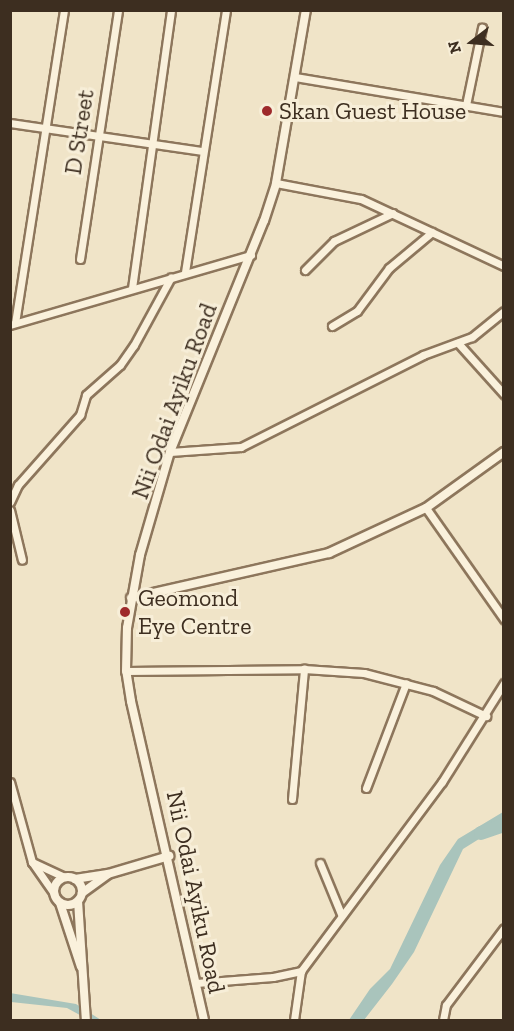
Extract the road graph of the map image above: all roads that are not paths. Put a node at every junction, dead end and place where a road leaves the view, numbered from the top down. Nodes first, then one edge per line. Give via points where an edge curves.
1 (64, 10) edge
2 (118, 10) edge
3 (171, 10) edge
4 (226, 10) edge
5 (306, 10) edge
6 (482, 28) dead end
7 (295, 77) junction
8 (466, 105) junction
9 (504, 112) edge
10 (10, 123) edge
11 (44, 129) junction
12 (98, 138) junction
13 (149, 146) junction
14 (203, 151) junction
15 (276, 183) junction
16 (393, 213) junction
17 (432, 232) junction
18 (251, 255) junction
19 (80, 260) dead end
20 (504, 266) edge
21 (305, 270) dead end
22 (184, 272) junction
23 (171, 277) junction
24 (132, 288) junction
25 (504, 311) edge
26 (13, 324) edge
27 (332, 326) dead end
28 (458, 343) junction
29 (504, 394) edge
30 (170, 452) junction
31 (504, 452) edge
32 (10, 502) edge
33 (426, 508) junction
34 (10, 510) edge
35 (22, 560) dead end
36 (131, 598) junction
37 (504, 619) edge
38 (304, 669) junction
39 (126, 671) junction
40 (406, 683) junction
41 (504, 683) edge
42 (486, 716) junction
43 (10, 782) edge
44 (366, 788) dead end
45 (292, 799) dead end
46 (169, 856) junction
47 (32, 862) junction
48 (320, 863) dead end
49 (108, 874) junction
50 (64, 877) junction
51 (75, 879) junction
52 (54, 894) junction
53 (80, 897) junction
54 (60, 903) junction
55 (341, 914) junction
56 (504, 928) edge
57 (81, 967) junction
58 (301, 971) junction
59 (196, 983) junction
60 (86, 1020) edge
61 (204, 1020) edge
62 (294, 1020) edge
63 (443, 1020) edge

1 - 11 street
2 - 12 street, D Street
3 - 13 street
4 - 14 street
5 - 7 street, Nii Odai Ayiku Road
6 - 8 street
7 - 8 street
7 - 15 street, Nii Odai Ayiku Road
8 - 9 street
10 - 11 street
11 - 12 street
11 - 26 street
12 - 13 street
12 - 19 street, D Street
13 - 14 street
13 - 24 street
14 - 22 street
15 - 16 street via 347,194
15 - 18 street, Nii Odai Ayiku Road
16 - 17 street
16 - 21 street via 334,241
17 - 20 street
17 - 27 street via 389,268 357,311
18 - 22 street
18 - 30 street, Nii Odai Ayiku Road
22 - 23 street
23 - 24 street
23 - 32 street via 120,365 86,395 80,415 18,485
24 - 26 street
25 - 28 street
28 - 29 street
28 - 30 street via 423,355 241,447
30 - 36 street, Nii Odai Ayiku Road
31 - 33 street
33 - 36 street via 329,553
33 - 37 street
34 - 35 street
36 - 39 street, Nii Odai Ayiku Road
38 - 39 street
38 - 40 street via 364,673
38 - 45 street
39 - 46 street, Nii Odai Ayiku Road
40 - 42 street
40 - 44 street
41 - 42 street
42 - 55 street via 442,782
43 - 47 street
46 - 49 street
46 - 59 street, Nii Odai Ayiku Road
47 - 50 street
47 - 52 street
48 - 55 street
49 - 51 street
49 - 53 street
50 - 51 street
50 - 52 street via 56,884
51 - 53 street
52 - 54 street
53 - 54 street via 70,905
53 - 57 street
54 - 57 street
55 - 58 street
56 - 63 street via 446,1005
57 - 60 street
58 - 59 street
58 - 62 street
59 - 61 street, Nii Odai Ayiku Road

